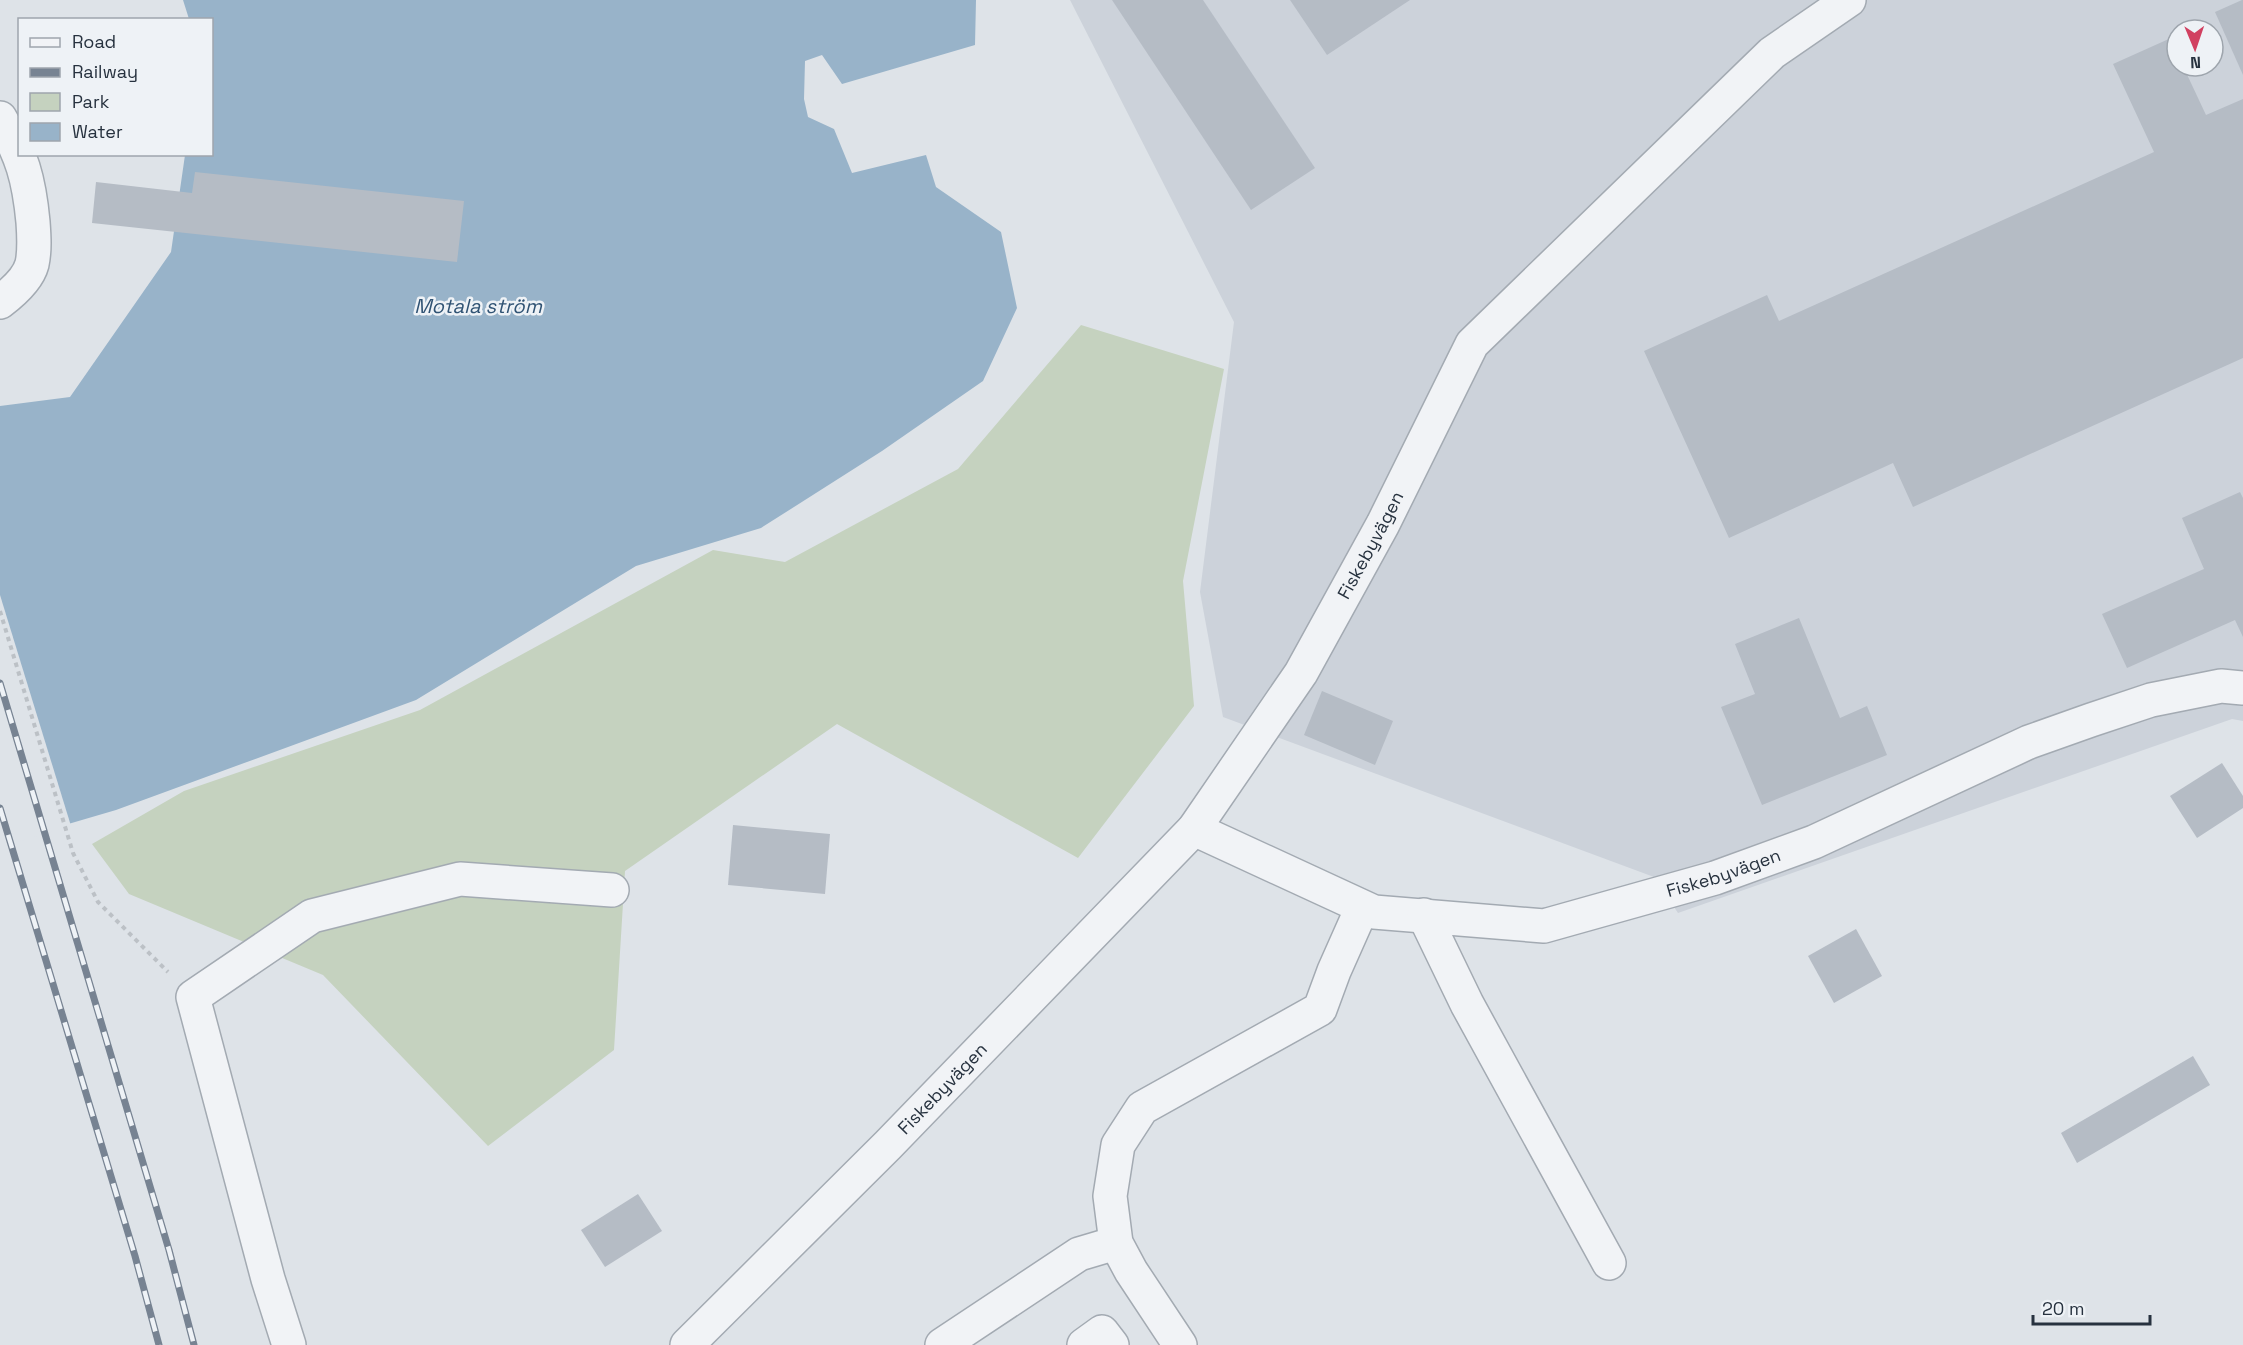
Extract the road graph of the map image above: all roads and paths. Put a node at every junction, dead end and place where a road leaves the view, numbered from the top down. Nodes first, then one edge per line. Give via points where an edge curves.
1 (1848, 0) edge
2 (0, 118) edge
3 (18, 150) edge
4 (20, 156) edge
5 (0, 302) edge
6 (0, 611) edge
7 (2243, 688) edge
8 (1194, 829) junction
9 (612, 890) dead end
10 (1362, 908) junction
11 (1424, 915) junction
12 (193, 997) junction
13 (1116, 1243) junction
14 (1609, 1263) dead end
15 (289, 1345) edge
16 (687, 1345) edge
17 (942, 1345) edge
18 (1084, 1345) edge
19 (1112, 1345) edge
20 (1180, 1345) edge

1 - 8 street, Fiskebyvägen via 1772,53 1472,344 1383,524 1301,673
2 - 3 street
4 - 5 street via 30,187 32,266 13,292
6 - 12 path via 73,853 98,902
7 - 11 street, Fiskebyvägen via 2221,686 2151,700 2029,742 1814,842 1715,878 1617,906 1544,926
8 - 10 street, Fiskebyvägen
8 - 16 street, Fiskebyvägen via 888,1145
9 - 12 street via 459,879 312,916
10 - 11 street, Fiskebyvägen
10 - 13 street via 1320,1009 1142,1108 1118,1145 1110,1196
11 - 14 street via 1467,1004
12 - 15 street
13 - 17 street via 1079,1254
13 - 20 street
18 - 19 street via 1102,1332

